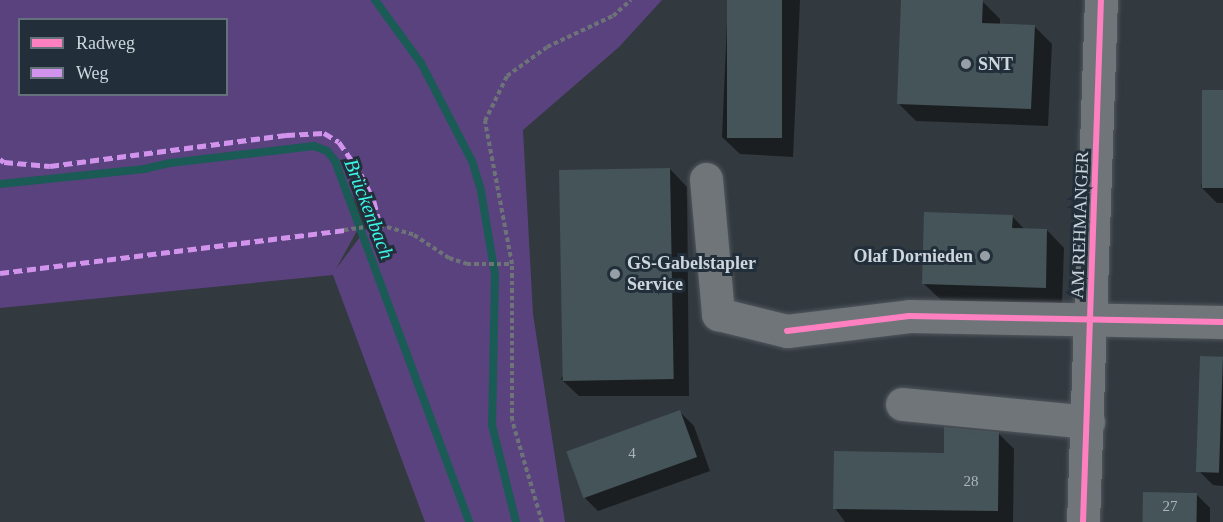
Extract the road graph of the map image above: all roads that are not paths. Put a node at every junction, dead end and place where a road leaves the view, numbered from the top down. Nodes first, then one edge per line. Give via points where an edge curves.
1 (1101, 0) edge
2 (706, 179) dead end
3 (1092, 318) junction
4 (1223, 322) edge
5 (902, 404) dead end
6 (1088, 422) junction
7 (1083, 522) edge

1 - 3 street, AM REHMANGER
2 - 3 street via 718,314 787,331 909,316
3 - 4 street
3 - 6 street, AM REHMANGER
5 - 6 street
6 - 7 street, AM REHMANGER

